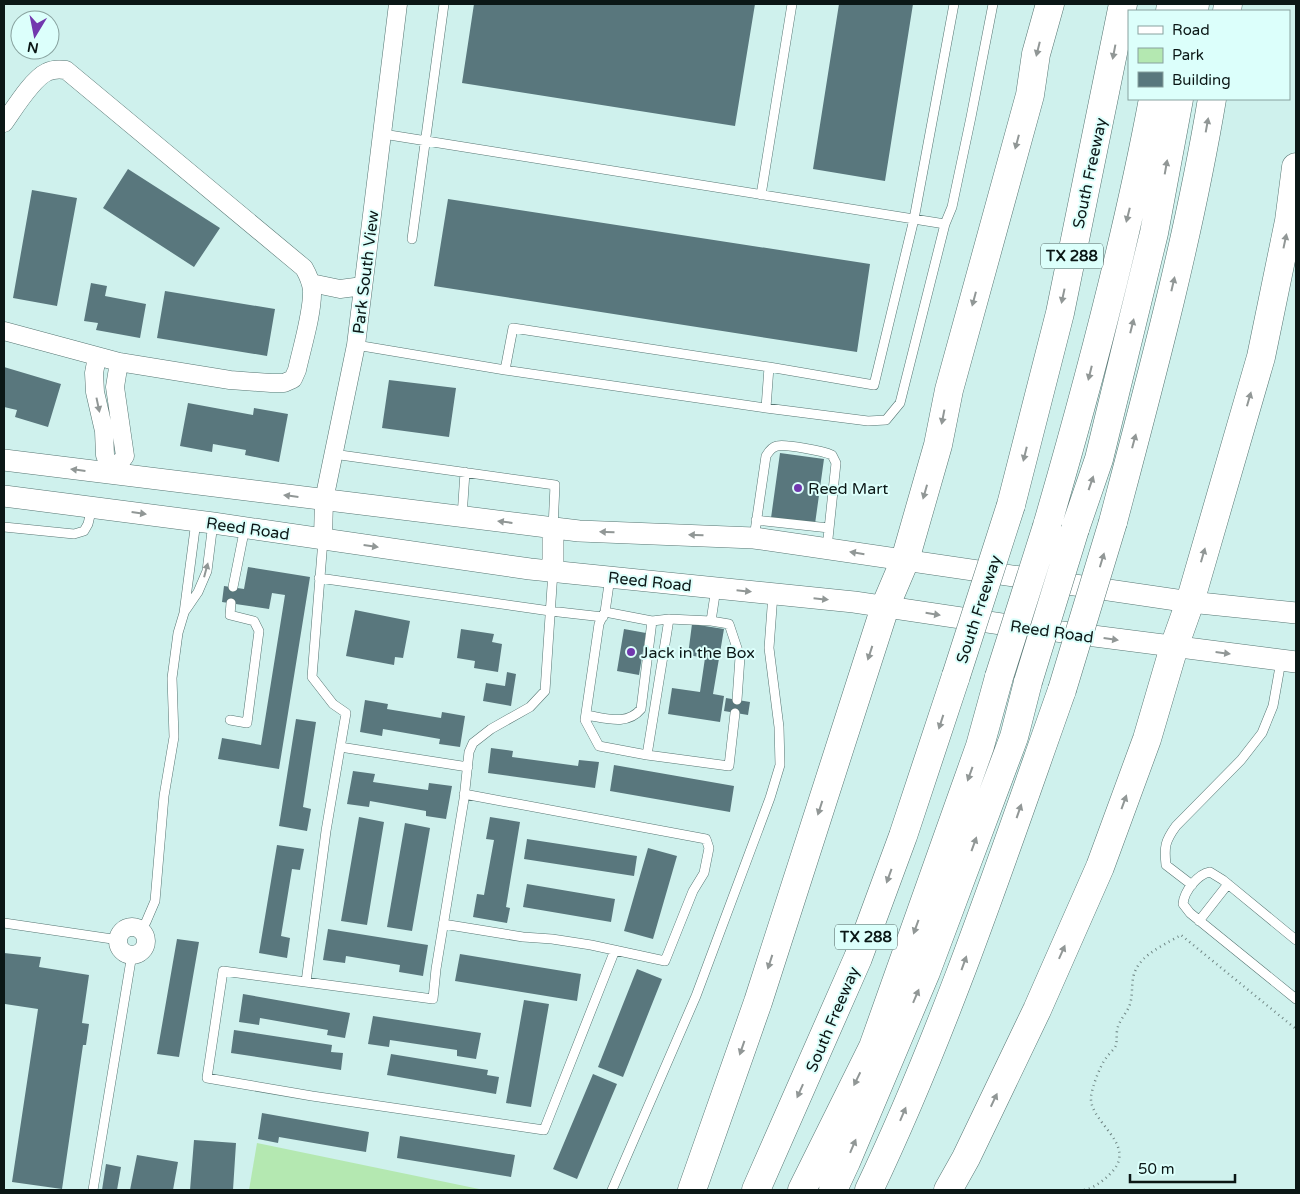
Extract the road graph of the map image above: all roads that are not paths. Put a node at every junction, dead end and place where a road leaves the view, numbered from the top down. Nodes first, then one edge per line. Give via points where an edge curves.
1 (398, 4) edge
2 (444, 4) edge
3 (792, 4) edge
4 (954, 4) edge
5 (993, 4) edge
6 (1050, 4) edge
7 (1124, 4) edge
8 (1153, 100) edge
9 (1178, 100) edge
10 (1212, 100) edge
11 (4, 123) edge
12 (383, 134) junction
13 (425, 140) junction
14 (1296, 166) edge
15 (761, 195) junction
16 (914, 219) junction
17 (945, 224) junction
18 (412, 238) dead end
19 (311, 283) junction
20 (363, 286) junction
21 (4, 331) edge
22 (356, 345) junction
23 (97, 357) junction
24 (119, 362) junction
25 (769, 367) junction
26 (505, 370) junction
27 (766, 408) junction
28 (333, 454) junction
29 (4, 460) edge
30 (465, 472) junction
31 (112, 474) junction
32 (4, 496) edge
33 (324, 500) junction
34 (100, 508) junction
35 (462, 517) junction
36 (205, 522) junction
37 (4, 527) edge
38 (245, 527) junction
39 (553, 528) junction
40 (755, 529) junction
41 (323, 538) junction
42 (828, 538) junction
43 (905, 560) junction
44 (552, 571) junction
45 (610, 577) junction
46 (319, 578) junction
47 (233, 587) dead end
48 (716, 588) junction
49 (773, 594) junction
50 (1190, 602) junction
51 (231, 603) dead end
52 (885, 607) junction
53 (550, 611) junction
54 (1296, 613) edge
55 (184, 614) junction
56 (604, 614) junction
57 (669, 619) junction
58 (652, 621) junction
59 (711, 621) junction
60 (1174, 647) junction
61 (1288, 662) edge
62 (737, 700) dead end
63 (736, 713) dead end
64 (586, 714) junction
65 (230, 720) dead end
66 (340, 747) junction
67 (647, 755) junction
68 (468, 767) junction
69 (464, 794) junction
70 (1228, 884) junction
71 (1192, 885) junction
72 (1199, 921) junction
73 (4, 923) edge
74 (443, 924) junction
75 (140, 929) junction
76 (119, 940) junction
77 (1296, 940) edge
78 (615, 950) junction
79 (132, 954) junction
80 (306, 982) junction
81 (1296, 999) edge
82 (93, 1190) edge
83 (612, 1190) edge
84 (692, 1190) edge
85 (756, 1190) edge
86 (802, 1190) edge
87 (833, 1190) edge
88 (869, 1190) edge
89 (948, 1190) edge

1 - 12 street, Park South View
2 - 13 lane
3 - 15 lane
4 - 16 lane
5 - 17 lane via 952,207
6 -> 43 highway via 1036,54 1030,95
7 -> 85 highway, South Freeway / TX 288, bridge via 1060,313 1011,506 903,836 858,958
8 -> 86 highway, bridge via 1087,388 980,746 873,1047
87 -> 9 highway, bridge via 926,972 1014,737 1028,682 1099,459 1154,233
88 -> 10 highway, bridge via 941,1026 1062,690 1113,522 1158,351
11 - 19 street via 45,72 66,70 304,268
12 - 13 lane
12 - 20 street, Park South View
13 - 15 lane
13 - 18 lane
50 -> 14 highway via 1261,357 1289,222
15 - 16 lane
16 - 17 lane
16 - 25 lane via 874,385
17 - 27 lane via 900,404 886,420 868,421
19 - 20 street via 340,289
19 - 24 street via 312,302 297,370 293,378 284,383 230,380
20 - 22 street, Park South View
21 - 23 street
22 - 26 lane
22 - 28 street, Park South View
23 - 24 street
23 -> 31 street via 95,392 104,432 104,455
24 - 31 street via 115,387 125,456
25 - 26 lane via 513,328
25 - 27 lane
26 - 27 lane
28 - 30 lane
28 - 33 street, Park South View
31 -> 29 street
30 - 35 lane
30 - 39 lane via 555,485
33 -> 31 street
31 - 34 street
32 - 34 street, Reed Road
33 - 35 street
33 - 41 street, Park South View
34 -> 36 street, Reed Road
34 - 37 lane via 84,531 74,534
39 -> 35 street
36 - 38 street, Reed Road
36 - 55 lane
55 -> 36 lane via 207,571
38 - 41 street, Reed Road
38 - 47 lane
40 -> 39 street via 579,531
39 - 44 street
40 - 42 street
40 - 42 lane via 766,456 779,445 832,455 836,464
41 -> 44 street, Reed Road
41 - 46 lane
43 -> 42 street
43 - 50 street
43 - 52 highway
44 - 45 street, Reed Road
44 - 53 lane
45 - 48 street, Reed Road
45 - 56 lane
46 - 53 lane
46 - 66 lane via 312,677 333,704 346,713
48 -> 49 street, Reed Road
48 - 59 lane
49 -> 52 street, Reed Road
49 - 83 lane via 769,648 779,727 780,765 696,996
50 - 54 street
50 - 60 highway
51 - 65 lane via 230,615 254,621 259,631 247,723
52 -> 60 street, Reed Road
52 -> 84 highway via 758,1002
53 - 56 lane
53 - 68 lane via 545,691 530,707 473,743
55 - 75 lane via 172,678 174,737 164,796 155,901
56 - 58 lane
56 - 64 lane via 599,624
57 - 58 lane
57 - 59 lane
57 - 67 lane
58 - 64 lane via 641,708 626,720
59 - 62 lane via 729,624 740,657
60 -> 61 street, Reed Road
89 -> 60 highway via 1032,1019 1100,867 1147,739
61 - 71 lane via 1262,733 1241,760 1167,837 1164,850 1166,865
63 - 67 lane via 729,766
64 - 67 lane via 585,720 598,746
66 - 68 lane
66 - 80 lane
68 - 69 lane
69 - 74 lane
69 - 78 lane via 706,839 709,848 704,873 693,891 665,961
70 - 71 lane via 1210,872 1204,873
70 - 72 lane
70 - 77 lane
71 - 72 lane via 1183,904
72 - 81 lane
73 - 76 lane
74 - 78 lane
74 - 80 lane via 433,999
75 - 76 street via 126,928
75 - 79 street via 146,945 140,952
76 - 79 street via 121,948
78 - 80 lane via 544,1130 207,1078 223,971
79 - 82 lane

